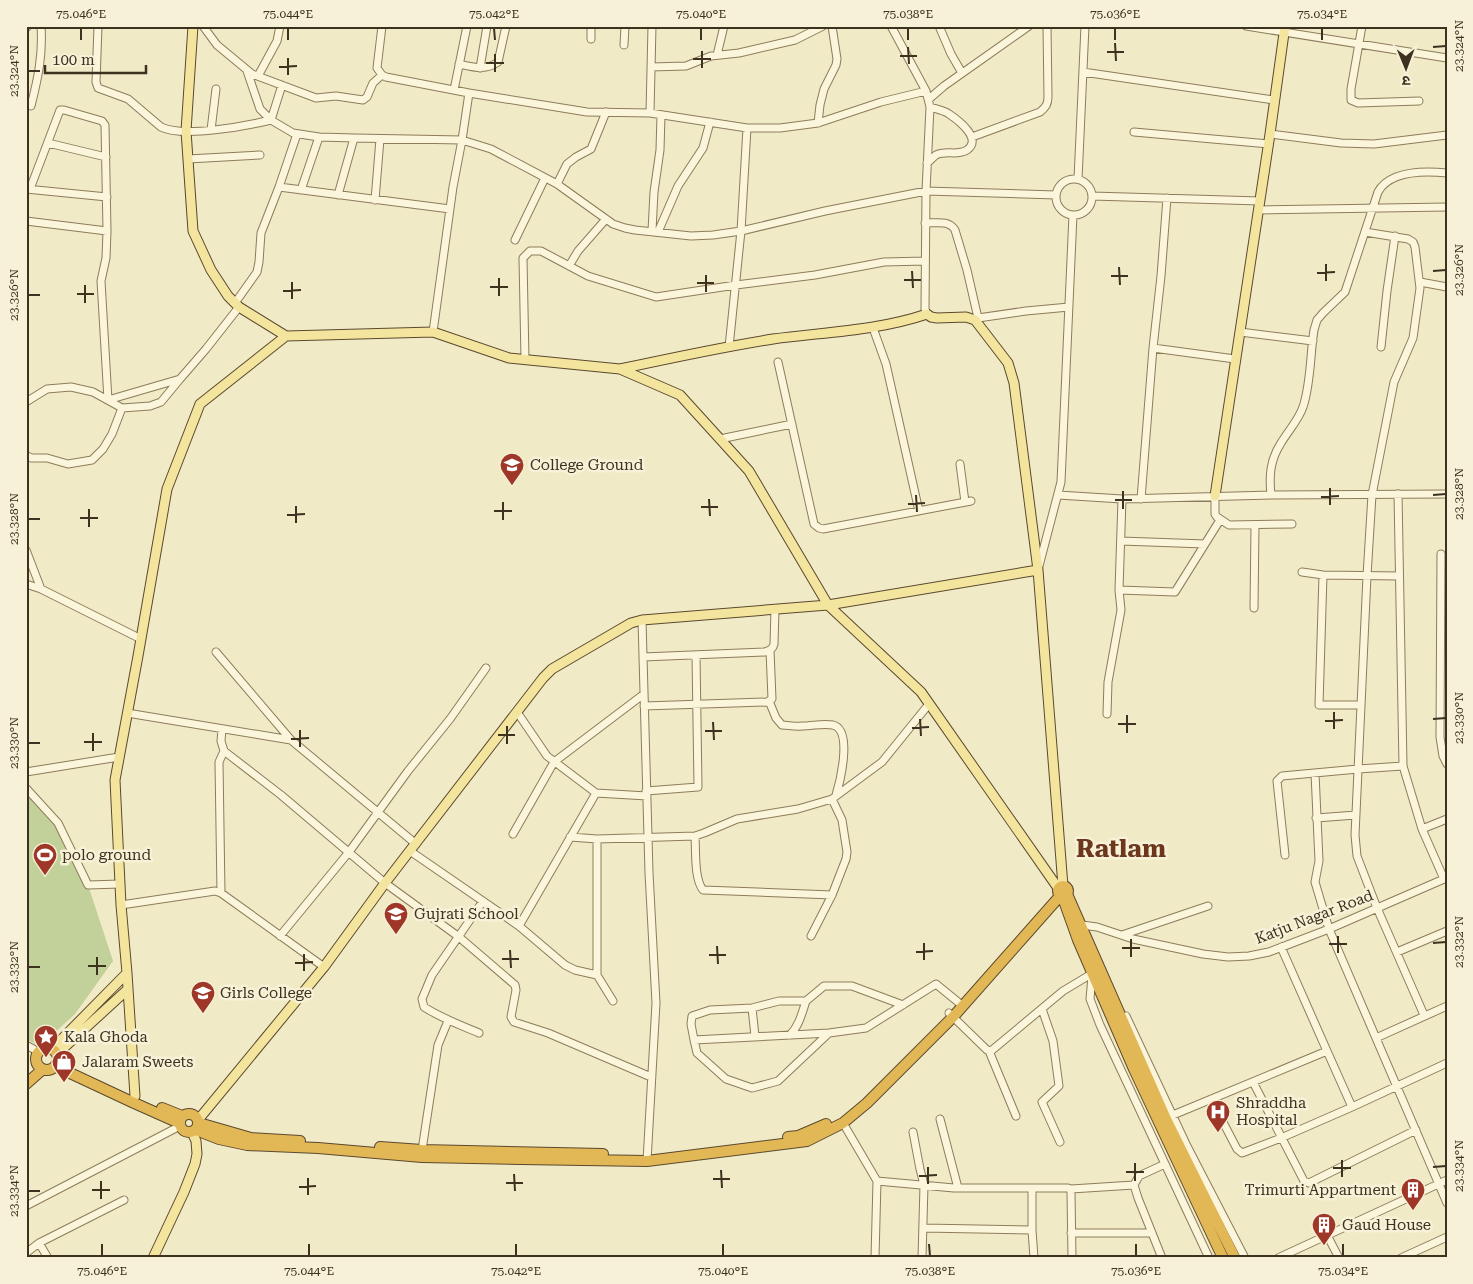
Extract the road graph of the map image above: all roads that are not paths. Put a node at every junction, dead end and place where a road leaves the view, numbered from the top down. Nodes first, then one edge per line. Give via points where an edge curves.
1 (41, 26) edge
2 (98, 26) edge
3 (193, 26) edge
4 (203, 26) edge
5 (280, 26) edge
6 (382, 26) edge
7 (468, 26) edge
8 (487, 26) edge
9 (506, 26) edge
10 (590, 26) edge
11 (625, 26) edge
12 (652, 26) edge
13 (724, 26) edge
14 (823, 26) edge
15 (832, 26) edge
16 (891, 26) edge
17 (939, 26) edge
18 (1028, 26) edge
19 (1047, 26) edge
20 (1085, 26) edge
21 (1246, 26) edge
22 (1362, 26) edge
23 (1284, 29) edge
24 (591, 39) dead end
25 (1358, 44) junction
26 (624, 45) dead end
27 (717, 55) junction
28 (1447, 58) edge
29 (459, 64) junction
30 (651, 67) junction
31 (480, 68) junction
32 (247, 71) junction
33 (1083, 72) junction
34 (962, 73) junction
35 (382, 74) junction
36 (258, 76) junction
37 (282, 85) junction
38 (216, 89) dead end
39 (454, 90) junction
40 (469, 93) junction
41 (927, 95) junction
42 (1274, 100) junction
43 (1419, 101) dead end
44 (31, 106) dead end
45 (930, 107) junction
46 (606, 112) junction
47 (650, 114) junction
48 (661, 115) junction
49 (271, 120) junction
50 (710, 122) junction
51 (818, 123) junction
52 (747, 128) junction
53 (211, 130) junction
54 (186, 131) junction
55 (1134, 132) dead end
56 (297, 134) junction
57 (1270, 134) junction
58 (1447, 135) edge
59 (319, 137) junction
60 (354, 138) junction
61 (972, 138) junction
62 (380, 139) junction
63 (462, 140) junction
64 (48, 143) junction
65 (1269, 144) junction
66 (260, 155) dead end
67 (106, 157) junction
68 (188, 159) junction
69 (928, 163) junction
70 (1447, 173) edge
71 (545, 178) junction
72 (1078, 179) junction
73 (557, 184) junction
74 (279, 188) junction
75 (28, 189) edge
76 (301, 190) junction
77 (926, 191) junction
78 (1056, 194) junction
79 (338, 195) junction
80 (1092, 196) junction
81 (107, 197) junction
82 (1167, 198) junction
83 (375, 200) junction
84 (1259, 206) junction
85 (1447, 207) edge
86 (1371, 208) junction
87 (450, 209) junction
88 (1073, 215) junction
89 (606, 219) junction
90 (26, 221) edge
91 (925, 223) junction
92 (107, 231) junction
93 (740, 231) junction
94 (655, 232) junction
95 (1365, 232) junction
96 (1395, 236) junction
97 (515, 240) dead end
98 (925, 261) junction
99 (569, 266) junction
100 (1420, 282) junction
101 (736, 284) junction
102 (1447, 286) edge
103 (237, 305) junction
104 (1069, 307) junction
105 (927, 314) junction
106 (977, 319) junction
107 (873, 328) junction
108 (433, 332) junction
109 (1240, 332) junction
110 (286, 336) junction
111 (1313, 341) junction
112 (729, 347) junction
113 (1381, 347) dead end
114 (1153, 348) junction
115 (1236, 359) junction
116 (525, 360) junction
117 (778, 362) dead end
118 (620, 369) junction
119 (180, 379) junction
120 (108, 400) junction
121 (26, 402) edge
122 (122, 408) junction
123 (792, 424) junction
124 (720, 439) junction
125 (26, 455) edge
126 (960, 464) dead end
127 (1398, 494) junction
128 (1447, 494) edge
129 (1271, 495) junction
130 (1372, 495) junction
131 (1058, 496) junction
132 (1214, 496) junction
133 (1122, 499) junction
134 (1141, 499) junction
135 (919, 511) junction
136 (1220, 520) junction
137 (1292, 524) dead end
138 (1255, 525) junction
139 (1121, 541) junction
140 (1205, 544) junction
141 (26, 550) edge
142 (1442, 554) dead end
143 (1038, 570) junction
144 (1302, 572) dead end
145 (1323, 575) junction
146 (1366, 576) junction
147 (1399, 576) junction
148 (26, 584) edge
149 (41, 589) junction
150 (1120, 590) junction
151 (828, 605) junction
152 (1254, 608) dead end
153 (775, 609) junction
154 (642, 620) junction
155 (141, 639) junction
156 (770, 650) junction
157 (216, 652) dead end
158 (696, 655) junction
159 (643, 657) junction
160 (486, 668) dead end
161 (644, 694) junction
162 (769, 700) junction
163 (697, 704) junction
164 (929, 704) junction
165 (1361, 705) junction
166 (644, 706) junction
167 (1443, 708) edge
168 (517, 712) junction
169 (127, 714) junction
170 (1107, 714) dead end
171 (222, 729) junction
172 (291, 740) junction
173 (1443, 744) edge
174 (224, 751) junction
175 (118, 757) junction
176 (554, 762) junction
177 (1447, 764) edge
178 (1403, 766) junction
179 (1358, 769) junction
180 (26, 772) edge
181 (1315, 773) junction
182 (26, 788) edge
183 (596, 793) junction
184 (646, 794) junction
185 (834, 797) junction
186 (378, 812) junction
187 (1356, 815) junction
188 (1316, 818) junction
189 (1447, 818) edge
190 (1422, 829) junction
191 (513, 834) dead end
192 (570, 836) junction
193 (695, 836) junction
194 (648, 838) junction
195 (597, 839) junction
196 (413, 848) junction
197 (349, 852) junction
198 (1285, 855) dead end
199 (1445, 878) edge
200 (385, 882) junction
201 (120, 884) junction
202 (1062, 892) junction
203 (221, 893) junction
204 (832, 895) junction
205 (483, 901) junction
206 (121, 904) junction
207 (1208, 906) dead end
208 (1377, 908) junction
209 (1082, 925) junction
210 (519, 926) junction
211 (1329, 929) junction
212 (1447, 931) edge
213 (1122, 935) junction
214 (280, 936) junction
215 (811, 936) dead end
216 (458, 937) junction
217 (1281, 947) junction
218 (1397, 952) junction
219 (324, 967) junction
220 (127, 972) junction
221 (1097, 972) junction
222 (597, 975) junction
223 (128, 989) junction
224 (613, 1001) dead end
225 (806, 1001) junction
226 (958, 1002) junction
227 (903, 1005) junction
228 (1447, 1006) edge
229 (752, 1008) junction
230 (1042, 1009) junction
231 (951, 1015) junction
232 (1424, 1015) junction
233 (448, 1021) junction
234 (478, 1033) dead end
235 (829, 1033) junction
236 (790, 1035) junction
237 (755, 1036) junction
238 (1376, 1038) junction
239 (694, 1040) junction
240 (26, 1045) edge
241 (989, 1051) junction
242 (1327, 1051) junction
243 (39, 1052) junction
244 (56, 1057) junction
245 (1446, 1065) edge
246 (41, 1067) junction
247 (651, 1076) junction
248 (26, 1077) edge
249 (1253, 1082) junction
250 (26, 1084) edge
251 (1397, 1085) junction
252 (135, 1096) junction
253 (1211, 1100) junction
254 (1352, 1107) junction
255 (1173, 1115) junction
256 (1016, 1116) dead end
257 (940, 1119) dead end
258 (181, 1122) junction
259 (843, 1123) junction
260 (196, 1126) junction
261 (1416, 1130) junction
262 (913, 1132) dead end
263 (1281, 1138) junction
264 (1060, 1142) dead end
265 (422, 1150) junction
266 (647, 1158) junction
267 (1165, 1164) junction
268 (1447, 1180) edge
269 (877, 1181) junction
270 (1438, 1184) junction
271 (924, 1185) junction
272 (1134, 1185) junction
273 (958, 1188) junction
274 (1032, 1188) junction
275 (1071, 1189) junction
276 (124, 1200) dead end
277 (1447, 1203) edge
278 (26, 1206) edge
279 (923, 1228) junction
280 (1032, 1230) junction
281 (1071, 1232) junction
282 (1152, 1232) junction
283 (1327, 1235) junction
284 (1447, 1237) edge
285 (39, 1243) junction
286 (26, 1253) edge
287 (48, 1258) edge
288 (153, 1258) edge
289 (875, 1258) edge
290 (922, 1258) edge
291 (1034, 1258) edge
292 (1072, 1258) edge
293 (1162, 1258) edge
294 (1209, 1258) edge
295 (1223, 1258) edge
296 (1235, 1258) edge
297 (1245, 1258) edge
298 (1278, 1258) edge
299 (1339, 1258) edge
300 (1401, 1258) edge

1 - 44 street via 40,65
2 - 54 street via 96,85 128,99 163,128
3 - 54 main road
4 - 32 street via 217,45
5 - 36 street via 277,41
6 - 35 street via 377,62
7 - 29 street
8 - 31 street
9 - 31 street via 498,62
10 - 24 street
11 - 26 street
12 - 30 street
13 - 27 street
14 - 27 street via 795,40
15 - 51 street via 837,59 824,89
16 - 41 street
17 - 34 street
18 - 34 street
19 - 61 street via 1048,103 1045,108
20 - 33 street
21 - 23 street
22 - 25 street
23 - 25 street
23 - 42 main road
25 - 28 street
25 - 43 street via 1351,100 1358,103
27 - 30 street via 686,66
29 - 31 street
29 - 39 street
30 - 47 street
32 - 36 street
32 - 49 street via 260,109
33 - 42 street
33 - 72 street
34 - 41 street
35 - 37 street via 363,100 336,96 316,98
35 - 39 street
36 - 37 street
37 - 49 street
38 - 53 street
39 - 40 street
40 - 46 street via 587,112
40 - 63 street
41 - 45 street
41 - 51 street via 881,102
42 - 57 main road
45 - 61 street via 947,113 968,130
45 - 69 street
46 - 47 street
46 - 73 street via 591,149 567,164
47 - 48 street
48 - 50 street
48 - 94 street via 654,192
49 - 53 street
49 - 56 street
50 - 52 street
50 - 94 street via 702,148
51 - 52 street
52 - 93 street
53 - 54 street
54 - 68 main road
55 - 65 street
56 - 59 street
56 - 74 street
57 - 58 street via 1374,144
57 - 65 main road
59 - 60 street
59 - 76 street
60 - 62 street
60 - 79 street
61 - 69 street via 966,150 937,154
62 - 63 street
62 - 83 street
63 - 71 street via 490,149
63 - 87 street
64 - 67 street
64 - 67 street via 58,112 64,110 102,121 105,125
64 - 75 street
65 - 84 main road
66 - 68 street
67 - 81 street
68 - 103 main road via 193,231 211,270
69 - 77 street
70 - 86 street via 1423,172 1392,179 1380,188
71 - 73 street
71 - 97 street
72 - 78 street via 1066,180
72 - 80 street via 1088,185
73 - 89 street
74 - 76 street
74 - 103 street via 261,233 257,272
75 - 81 street
76 - 79 street
77 - 78 street
77 - 91 street
77 - 93 street
78 - 88 street via 1062,210
79 - 83 street
80 - 82 street
80 - 88 street via 1085,212
81 - 92 street
82 - 84 street
82 - 114 street
83 - 87 street
84 - 86 street
84 - 109 main road
85 - 86 street
86 - 95 street
87 - 108 street
88 - 104 street
89 - 94 street via 625,228
89 - 99 street
90 - 92 street
91 - 98 street
91 - 106 street via 946,223 955,230
92 - 120 street via 101,281
93 - 94 street via 691,236
93 - 101 street
95 - 96 street
95 - 111 street via 1345,292 1317,320
96 - 100 street via 1413,242
96 - 113 street
98 - 101 street via 884,262 816,275
98 - 105 street
99 - 101 street via 588,276 651,296
99 - 116 street via 541,251 530,251 523,258
100 - 102 street
100 - 130 street via 1413,338 1394,382
101 - 112 street
103 - 110 main road
103 - 119 street
104 - 106 street
104 - 131 street
105 - 106 main road via 937,318
105 - 107 main road
106 - 143 main road via 1008,363 1014,383
107 - 112 main road
107 - 135 street via 886,364
108 - 110 main road
108 - 116 main road via 509,358
109 - 111 street
109 - 115 main road
110 - 155 main road via 200,404 167,489
111 - 129 street via 1302,408 1274,456 1270,474
112 - 118 main road
114 - 115 street
114 - 134 street
115 - 132 main road
116 - 118 main road
117 - 123 street
118 - 124 main road via 680,395
119 - 120 street
119 - 122 street via 161,402
120 - 121 street via 93,392 71,387 47,389
120 - 122 street
122 - 125 street via 112,434 92,460 68,464
123 - 124 street
123 - 135 street via 814,524 819,528 823,530
124 - 151 main road via 749,471
126 - 135 street via 968,501
127 - 128 street
127 - 130 street
127 - 147 street, Katju Nagar Road
129 - 130 street
129 - 132 street
130 - 146 street
131 - 133 street
131 - 143 street
132 - 134 street
132 - 136 street via 1215,514
133 - 134 street
133 - 139 street
136 - 138 street via 1229,524
136 - 140 street
137 - 138 street
138 - 152 street
139 - 140 street
139 - 150 street
140 - 150 street via 1175,592
141 - 149 street
142 - 167 street
143 - 151 main road
143 - 202 main road
144 - 145 street
145 - 146 street
145 - 165 street via 1319,704
146 - 147 street
146 - 165 street
147 - 178 street, Katju Nagar Road
148 - 149 street
149 - 155 street
150 - 170 street via 1121,610 1108,682
151 - 153 main road
151 - 164 main road via 921,692
153 - 154 main road
153 - 156 street via 774,644
154 - 159 street
154 - 168 main road via 631,622 552,669
155 - 169 main road
156 - 158 street
156 - 162 street via 772,699
157 - 172 street
158 - 159 street
158 - 163 street
159 - 161 street
160 - 186 street
161 - 166 street
161 - 176 street
162 - 163 street
162 - 185 street via 782,725 822,724 841,730 844,757 842,776
163 - 166 street
163 - 184 street via 698,787
164 - 185 street via 882,762
164 - 202 main road
165 - 179 street
166 - 184 street
167 - 173 street
168 - 176 street
168 - 196 main road
169 - 171 street
169 - 175 main road
171 - 172 street
171 - 174 street
172 - 186 street
173 - 177 street
174 - 197 street
174 - 203 street via 219,762
175 - 180 street
175 - 201 main road via 114,791
176 - 183 street
176 - 191 street
178 - 179 street
178 - 190 street, Katju Nagar Road
179 - 181 street
179 - 187 street
181 - 188 street
181 - 198 street via 1282,776 1277,781
182 - 201 street via 58,823 88,885
183 - 184 street
183 - 192 street
184 - 194 street
185 - 193 street via 798,809 737,818
185 - 204 street via 847,852
186 - 196 street
186 - 197 street
187 - 188 street
187 - 208 street via 1357,856
188 - 211 street via 1319,861 1315,882
189 - 190 street
190 - 199 street, Katju Nagar Road
192 - 195 street
192 - 210 street
193 - 194 street
193 - 204 street via 698,877 703,890
194 - 195 street
194 - 247 street via 656,1003
195 - 222 street
196 - 200 main road
196 - 205 street
197 - 200 street
197 - 214 street
199 - 208 street, Katju Nagar Road
200 - 216 street
200 - 219 main road
201 - 206 main road
202 - 209 highway
202 - 221 highway via 1069,918
202 - 226 highway
202 - 231 highway
203 - 206 street via 215,891
203 - 214 street
204 - 215 street
205 - 210 street
205 - 216 street
206 - 220 main road
207 - 213 street
208 - 211 street, Katju Nagar Road
208 - 218 street
209 - 213 street, Katju Nagar Road
209 - 221 highway
210 - 222 street via 565,965
211 - 217 street, Katju Nagar Road
211 - 238 street
212 - 218 street
213 - 217 street, Katju Nagar Road via 1228,957 1249,956
214 - 219 street
216 - 233 street via 432,975 422,999 424,1007
216 - 247 street via 515,985 511,1017 514,1022
217 - 242 street
218 - 232 street
219 - 260 main road
220 - 223 main road
220 - 244 main road
221 - 230 street via 1063,991
221 - 255 street via 1117,998
221 - 267 street via 1090,999
221 - 295 highway via 1134,1069
221 - 296 highway
222 - 224 street
223 - 244 main road
223 - 252 main road
225 - 227 street via 824,986 852,986
225 - 229 street via 779,1001
225 - 236 street via 801,1018
226 - 227 street via 936,984
226 - 231 highway
227 - 235 street via 866,1028
228 - 232 street
229 - 237 street
229 - 239 street via 710,1010 692,1016
230 - 241 street
230 - 264 street via 1053,1041 1059,1086 1042,1102
231 - 241 street
231 - 259 highway via 867,1103
231 - 266 highway via 840,1118 798,1136
232 - 238 street
233 - 234 street
233 - 265 street via 437,1050
235 - 236 street
235 - 239 street via 778,1081 752,1088 726,1079 697,1053
236 - 237 street
237 - 239 street
238 - 251 street
240 - 243 street
241 - 256 street
242 - 249 street
242 - 254 street
243 - 244 highway via 46,1048
243 - 246 highway via 36,1060
244 - 246 highway via 48,1070
244 - 252 highway
244 - 258 highway via 132,1102
245 - 251 street
246 - 248 highway
246 - 250 highway
247 - 266 street
249 - 253 street
249 - 263 street
251 - 254 street
251 - 261 street
252 - 258 highway
253 - 255 street
253 - 263 street via 1242,1153
254 - 263 street
255 - 297 street
257 - 273 street
258 - 260 highway via 185,1132
258 - 260 highway via 186,1114 193,1114
258 - 278 street
259 - 266 highway via 807,1141
259 - 269 street
260 - 265 highway via 251,1138
260 - 266 highway via 219,1139 272,1147 422,1157
260 - 288 main road via 195,1164
261 - 263 street via 1309,1184 1304,1181
261 - 270 street
262 - 271 street
265 - 266 highway
267 - 272 street via 1139,1176
267 - 294 street
268 - 270 street
269 - 271 street
269 - 289 street
270 - 277 street
270 - 283 street
271 - 273 street
271 - 279 street
272 - 275 street
272 - 282 street
273 - 274 street
274 - 275 street
274 - 280 street
275 - 281 street
276 - 285 street
279 - 280 street
279 - 290 street
280 - 291 street
281 - 282 street
281 - 292 street
282 - 293 street
283 - 298 street
283 - 299 street
284 - 300 street
285 - 286 street
285 - 287 street

